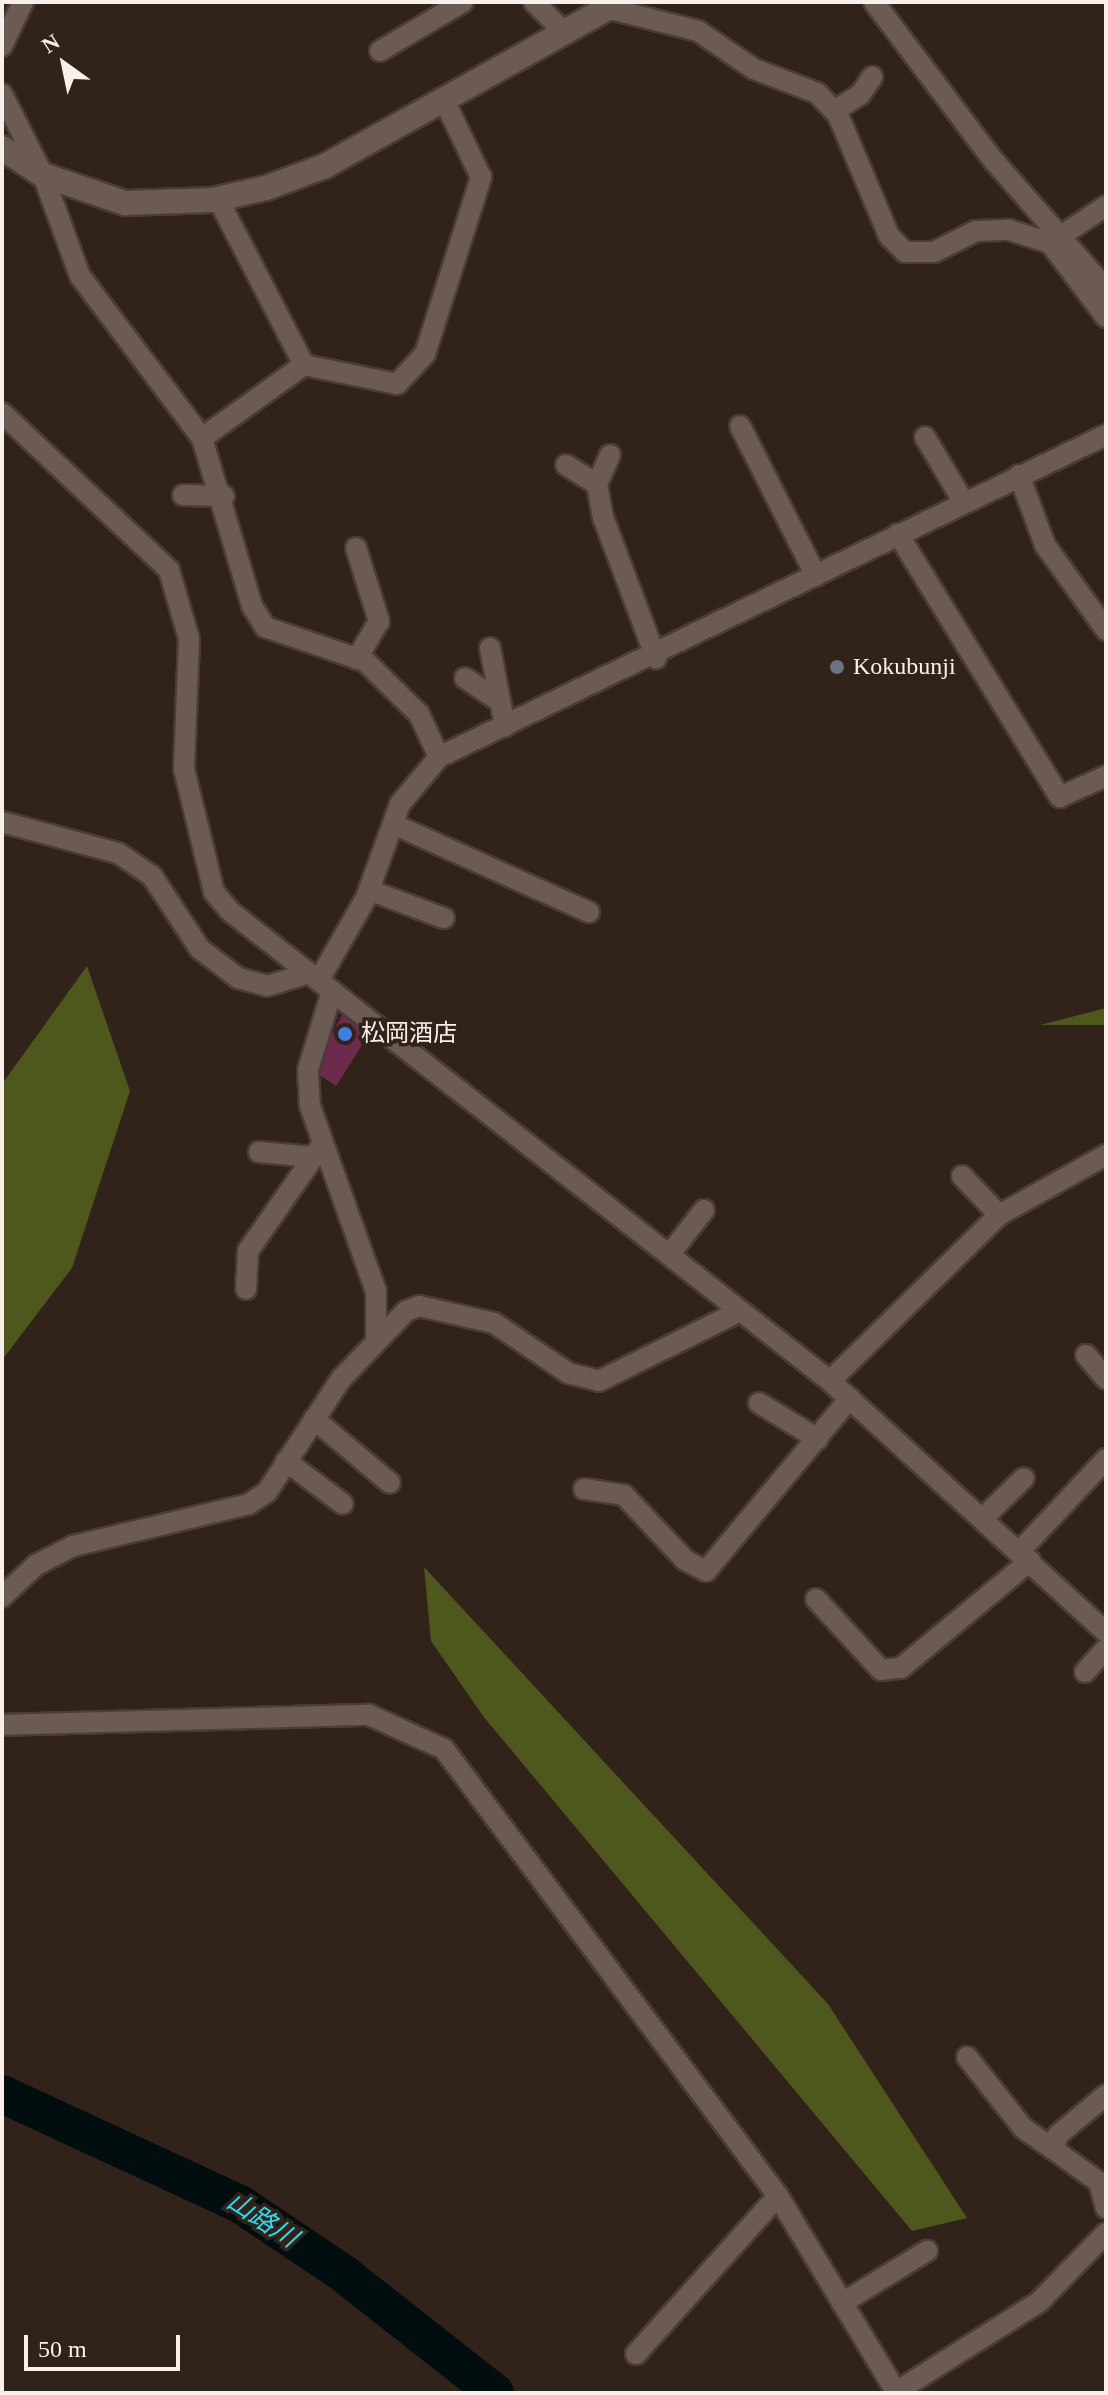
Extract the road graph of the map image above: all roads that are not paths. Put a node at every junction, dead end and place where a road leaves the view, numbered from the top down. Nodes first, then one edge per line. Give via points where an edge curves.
1 (23, 2) edge
2 (463, 2) edge
3 (534, 2) edge
4 (874, 2) edge
5 (613, 5) edge
6 (564, 32) junction
7 (2, 46) edge
8 (380, 51) dead end
9 (872, 77) dead end
10 (2, 94) edge
11 (444, 100) junction
12 (834, 111) junction
13 (2, 148) edge
14 (43, 175) junction
15 (218, 199) junction
16 (1106, 206) edge
17 (1054, 238) junction
18 (1106, 289) edge
19 (1106, 317) edge
20 (304, 365) junction
21 (2, 413) edge
22 (740, 426) dead end
23 (1106, 435) edge
24 (925, 437) dead end
25 (202, 438) junction
26 (610, 455) dead end
27 (566, 465) dead end
28 (1019, 475) junction
29 (597, 484) junction
30 (183, 495) dead end
31 (224, 496) junction
32 (963, 501) junction
33 (898, 534) junction
34 (356, 548) dead end
35 (816, 576) junction
36 (1106, 630) edge
37 (490, 648) dead end
38 (656, 658) junction
39 (357, 659) junction
40 (465, 678) dead end
41 (495, 698) junction
42 (505, 727) junction
43 (439, 757) junction
44 (1106, 776) edge
45 (2, 822) edge
46 (393, 824) junction
47 (369, 890) junction
48 (589, 912) dead end
49 (444, 918) dead end
50 (320, 981) junction
51 (318, 1150) junction
52 (259, 1152) dead end
53 (1106, 1155) edge
54 (962, 1176) dead end
55 (704, 1210) dead end
56 (999, 1215) junction
57 (669, 1255) junction
58 (246, 1289) dead end
59 (740, 1311) junction
60 (376, 1340) junction
61 (1086, 1355) dead end
62 (1106, 1379) edge
63 (830, 1381) junction
64 (850, 1398) junction
65 (759, 1403) dead end
66 (314, 1419) junction
67 (818, 1439) junction
68 (1106, 1459) edge
69 (286, 1461) junction
70 (1024, 1478) dead end
71 (390, 1483) dead end
72 (584, 1489) dead end
73 (343, 1504) dead end
74 (983, 1518) junction
75 (1025, 1556) junction
76 (2, 1597) edge
77 (816, 1599) dead end
78 (1106, 1632) edge
79 (1106, 1649) edge
80 (1085, 1672) dead end
81 (2, 1725) edge
82 (967, 2057) dead end
83 (1106, 2095) edge
84 (1053, 2149) junction
85 (778, 2196) junction
86 (1106, 2208) edge
87 (1106, 2233) edge
88 (927, 2251) dead end
89 (842, 2303) junction
90 (636, 2354) dead end
91 (897, 2392) edge

1 - 7 street
2 - 8 street
3 - 6 street
4 - 17 street
5 - 6 street
5 - 12 street via 698,31 754,69 817,93
6 - 11 street
9 - 12 street via 860,95
10 - 14 street
11 - 15 street via 325,166
11 - 20 street via 481,177 425,354 397,384
12 - 17 street via 889,236 905,252 934,252 976,231
13 - 14 street
14 - 15 street via 125,203
14 - 25 street via 80,276
15 - 20 street
16 - 17 street
17 - 18 street
17 - 19 street
20 - 25 street
21 - 50 street via 169,570 189,639 184,769 214,892
22 - 35 street
23 - 28 street
24 - 32 street
25 - 31 street
26 - 29 street
27 - 29 street
28 - 32 street
28 - 36 street via 1045,545
29 - 38 street via 613,555
30 - 31 street
31 - 39 street via 252,606 265,627
32 - 33 street
33 - 35 street
33 - 44 street via 1060,797
34 - 39 street via 379,621
35 - 38 street
37 - 41 street
38 - 42 street
39 - 43 street via 392,682 419,714
40 - 41 street
41 - 42 street
42 - 43 street
43 - 46 street
45 - 50 street via 118,853 152,876 200,949 238,978 267,986
46 - 47 street
46 - 48 street
47 - 49 street
47 - 50 street
50 - 51 street via 308,1070
50 - 57 street
51 - 52 street
51 - 58 street via 248,1251
51 - 60 street via 376,1291
53 - 56 street
54 - 56 street
55 - 57 street
56 - 63 street
57 - 59 street
59 - 60 street via 599,1381 568,1373 494,1323 419,1306
59 - 63 street
60 - 66 street
61 - 62 street
63 - 64 street
64 - 67 street
64 - 74 street
65 - 67 street
66 - 69 street
66 - 71 street
67 - 72 street via 706,1571 685,1560 624,1495
68 - 75 street
69 - 73 street
69 - 76 street via 267,1492 249,1504 73,1546 36,1565
70 - 74 street
74 - 75 street
75 - 77 street via 901,1668 881,1670
75 - 78 street
79 - 80 street
81 - 85 street via 369,1715 444,1749
82 - 84 street via 1023,2128
83 - 84 street via 1058,2135
84 - 86 street via 1099,2182
85 - 89 street
85 - 90 street
87 - 91 street via 1039,2302
88 - 89 street
89 - 91 street

